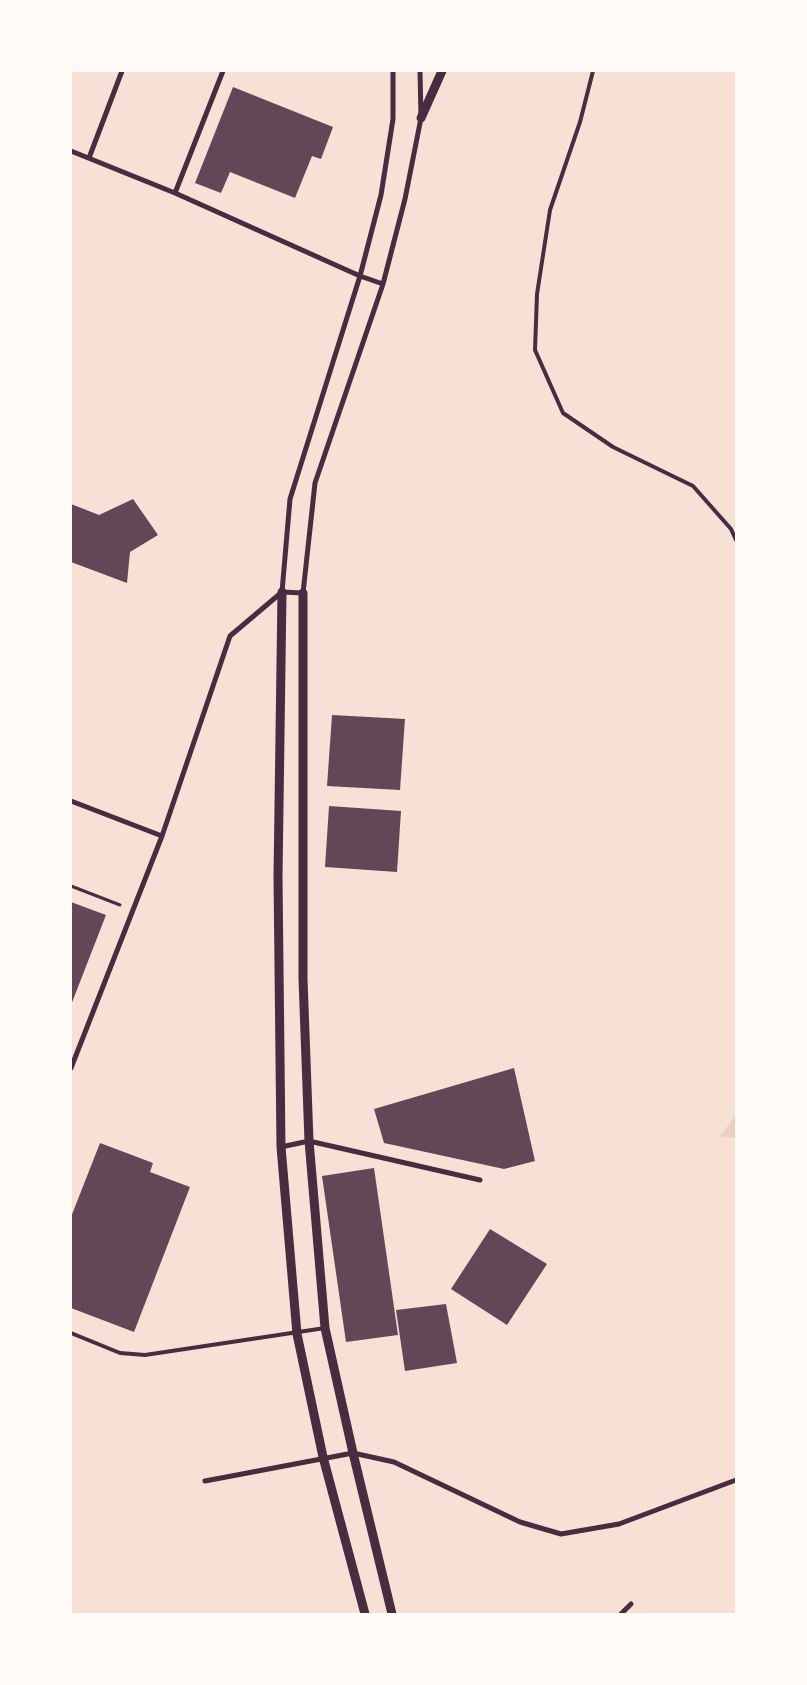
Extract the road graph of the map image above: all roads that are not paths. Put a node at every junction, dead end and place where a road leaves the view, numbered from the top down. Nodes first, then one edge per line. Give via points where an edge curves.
1 (122, 71) edge
2 (223, 71) edge
3 (393, 71) edge
4 (420, 71) edge
5 (442, 71) edge
6 (593, 71) edge
7 (421, 118) junction
8 (71, 151) edge
9 (89, 158) junction
10 (175, 193) junction
11 (360, 276) junction
12 (383, 284) junction
13 (736, 540) edge
14 (282, 592) junction
15 (303, 593) junction
16 (71, 801) edge
17 (162, 836) junction
18 (71, 1068) edge
19 (309, 1141) junction
20 (281, 1147) junction
21 (480, 1180) dead end
22 (325, 1328) junction
23 (71, 1333) edge
24 (297, 1334) junction
25 (352, 1453) junction
26 (323, 1457) junction
27 (736, 1480) edge
28 (205, 1481) dead end
29 (631, 1604) dead end
30 (365, 1614) edge
31 (392, 1614) edge
32 (621, 1614) edge

1 - 9 street
2 - 10 street
3 - 11 street via 393,119 381,195
4 - 7 street
5 - 7 street
6 - 13 lane via 580,122 550,210 537,294 535,350 563,413 613,447 693,486 731,529
7 - 12 street
8 - 9 street
9 - 10 street
10 - 11 street
11 - 12 street
11 - 14 street via 290,499
12 - 15 street via 315,482
14 - 15 street
14 - 17 street via 230,636
14 - 20 street via 278,877
15 - 19 street via 303,979
16 - 17 street
17 - 18 street
19 - 20 street
19 - 21 street
19 - 22 street
20 - 24 street
22 - 24 lane
22 - 25 street
23 - 24 lane via 120,1354 145,1355
24 - 26 street
25 - 26 street
25 - 27 street via 394,1462 520,1522 561,1534 619,1524
25 - 31 street
26 - 28 street
26 - 30 street
29 - 32 street

